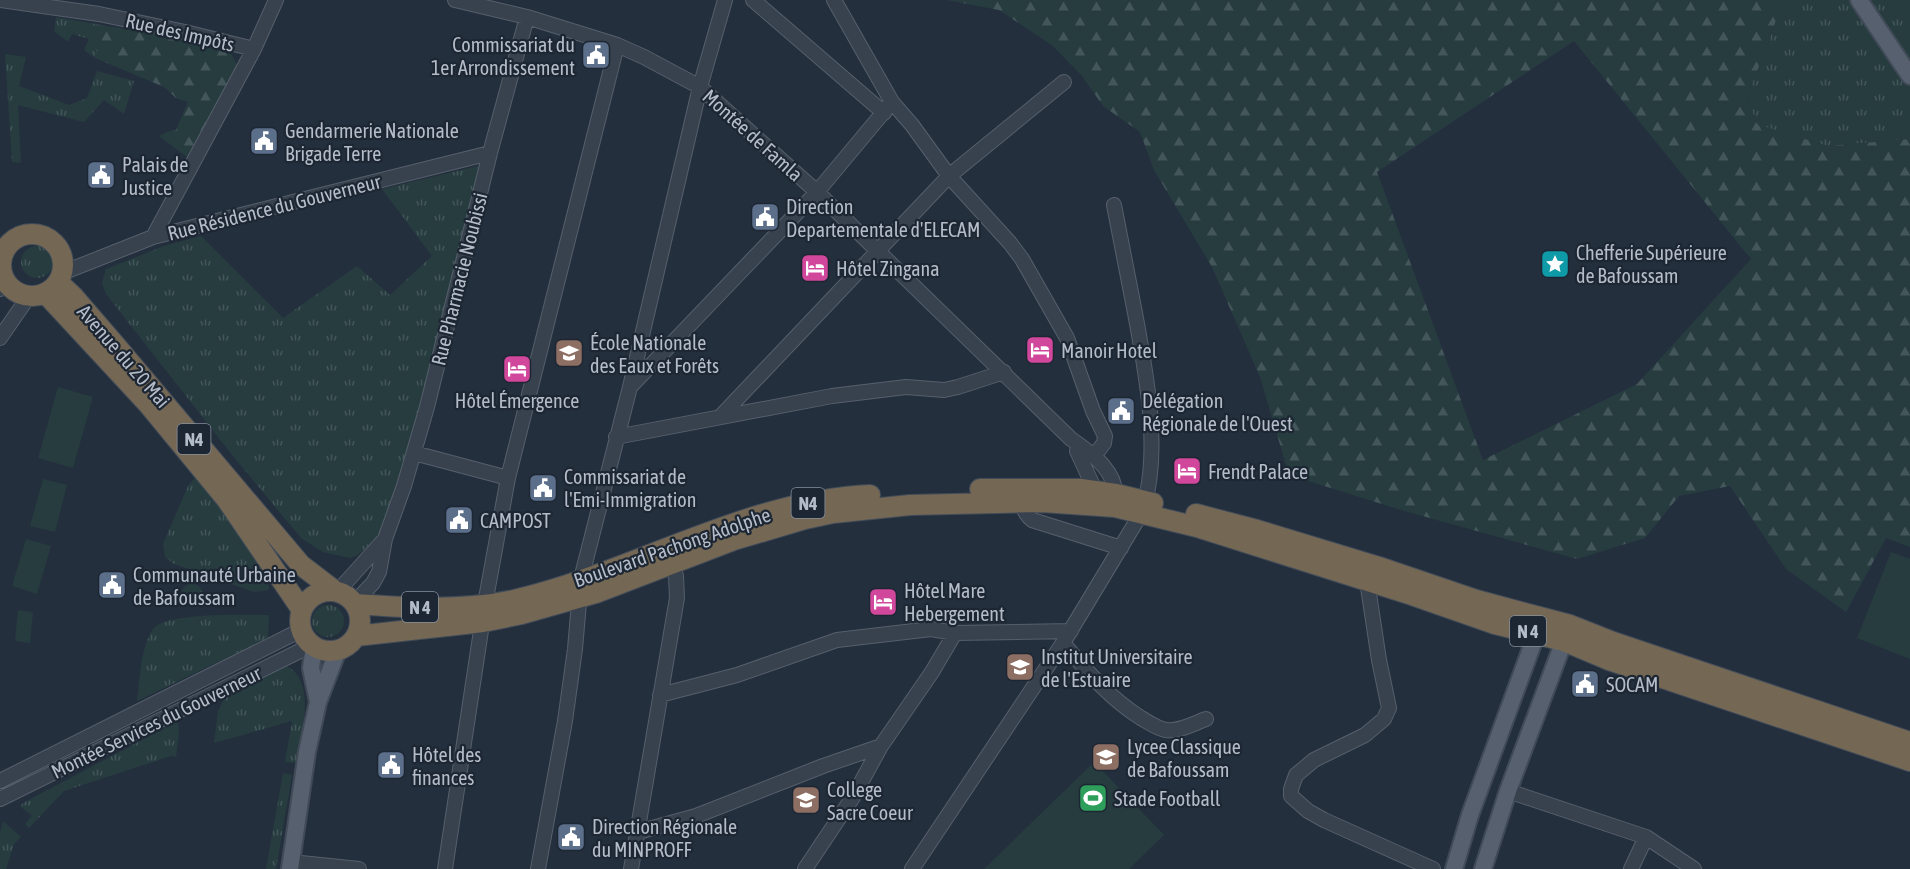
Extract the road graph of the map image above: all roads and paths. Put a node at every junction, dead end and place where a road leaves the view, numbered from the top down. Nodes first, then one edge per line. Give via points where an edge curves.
1 (0, 0) edge
2 (276, 0) edge
3 (455, 0) edge
4 (725, 0) edge
5 (753, 0) edge
6 (834, 0) edge
7 (1859, 0) edge
8 (527, 17) junction
9 (617, 45) junction
10 (254, 49) junction
11 (1910, 76) edge
12 (1064, 82) dead end
13 (700, 87) junction
14 (888, 107) junction
15 (490, 153) junction
16 (949, 176) junction
17 (817, 192) junction
18 (1114, 205) dead end
19 (153, 237) junction
20 (877, 251) junction
21 (1, 254) edge
22 (2, 285) edge
23 (49, 286) junction
24 (0, 338) edge
25 (1004, 372) junction
26 (630, 387) junction
27 (720, 417) junction
28 (616, 437) junction
29 (414, 453) junction
30 (1087, 457) junction
31 (508, 478) junction
32 (1022, 496) junction
33 (1095, 498) junction
34 (1115, 500) junction
35 (1144, 507) junction
36 (385, 539) junction
37 (1121, 548) junction
38 (669, 556) junction
39 (1366, 572) junction
40 (579, 589) junction
41 (346, 597) junction
42 (484, 613) junction
43 (1539, 625) junction
44 (1071, 631) junction
45 (307, 633) junction
46 (955, 633) junction
47 (1567, 633) junction
48 (356, 636) junction
49 (1063, 643) junction
50 (338, 650) junction
51 (660, 695) junction
52 (318, 702) junction
53 (1206, 719) dead end
54 (1910, 742) edge
55 (881, 746) junction
56 (1910, 761) edge
57 (0, 781) edge
58 (1508, 791) junction
59 (0, 799) edge
60 (638, 832) junction
61 (1646, 837) junction
62 (291, 866) edge
63 (354, 869) edge
64 (445, 869) edge
65 (538, 869) edge
66 (631, 869) edge
67 (805, 869) edge
68 (912, 869) edge
69 (1433, 869) edge
70 (1454, 869) edge
71 (1483, 869) edge
72 (1631, 869) edge
73 (1694, 869) edge

1 - 10 street, Rue des Impôts via 110,16
2 - 10 street
3 - 8 street, Montée de Famla
4 - 13 street
5 - 14 street
6 - 14 street
7 - 11 main road
8 - 9 street, Montée de Famla
8 - 15 street, Rue Pharmacie Noubissi
9 - 13 street, Montée de Famla
9 - 31 street
10 - 19 street
12 - 16 street
13 - 17 street, Montée de Famla
13 - 26 street
14 - 16 street
14 - 17 street
15 - 19 street, Rue Résidence du Gouverneur
15 - 29 street, Rue Pharmacie Noubissi
16 - 20 street
16 - 30 street via 1016,251 1067,338 1105,436 1104,442
17 - 20 street, Montée de Famla
17 - 26 street
18 - 35 street via 1146,374 1151,451
19 - 23 street, Rue Résidence du Gouverneur
20 - 25 street, Montée de Famla
20 - 27 street
21 - 22 highway
21 - 23 highway via 20,235 40,234 49,238 61,253 63,263
22 - 23 highway via 15,292
23 - 24 street
23 - 41 highway, Avenue du 20 Mai / N4 via 110,338 301,565
23 - 45 highway, Avenue du 20 Mai / N4 via 227,500
25 - 27 street via 944,390 906,387
25 - 30 street, Montée de Famla
26 - 28 street
27 - 28 street
28 - 40 street
29 - 31 street
29 - 36 street, Rue Pharmacie Noubissi
30 - 33 street
30 - 34 street, Montée de Famla via 1108,472
31 - 42 street
32 - 33 highway, Boulevard Pachong Adolphe / N4
32 - 37 street via 1025,512 1032,520
32 - 38 highway, Boulevard Pachong Adolphe / N4 via 933,490 834,498 752,516
33 - 34 highway, Boulevard Pachong Adolphe / N4
34 - 35 highway, Boulevard Pachong Adolphe / N4
35 - 37 street
35 - 39 highway, N 4 via 1257,530
36 - 41 street, Rue Pharmacie Noubissi
36 - 41 street, Rue Pharmacie Noubissi via 380,572 373,583
37 - 44 street
38 - 40 highway, Boulevard Pachong Adolphe / N4
38 - 51 street via 676,576 677,598
39 - 43 highway, N 4 via 1476,600
39 - 69 street via 1390,704 1387,714 1365,735 1300,771 1293,782 1292,796 1324,820
40 - 42 highway, Boulevard Pachong Adolphe / N4 via 513,600
40 - 65 street via 575,649
41 - 42 highway, N 4
41 - 45 highway via 318,593 306,603
41 - 48 highway via 360,616
42 - 48 highway, N 4
42 - 64 street
43 - 47 highway, N 4
43 - 70 main road
44 - 46 street
44 - 49 street
45 - 50 highway via 330,651
45 - 52 main road
45 - 57 street, Montée Services du Gouverneur
45 - 59 street, Montée Services du Gouverneur
46 - 51 street via 931,629 837,640 737,675
46 - 55 street
47 - 54 highway, N 4 via 1613,642
47 - 56 highway, N 4 via 1609,660
47 - 58 main road
48 - 50 highway
49 - 53 street via 1110,695 1150,724 1166,730
49 - 68 street
50 - 52 main road
51 - 60 street
52 - 62 main road via 306,752
55 - 60 street via 696,816
55 - 67 street
58 - 61 street
58 - 71 main road
60 - 66 street
61 - 72 street
61 - 73 street
62 - 63 street

